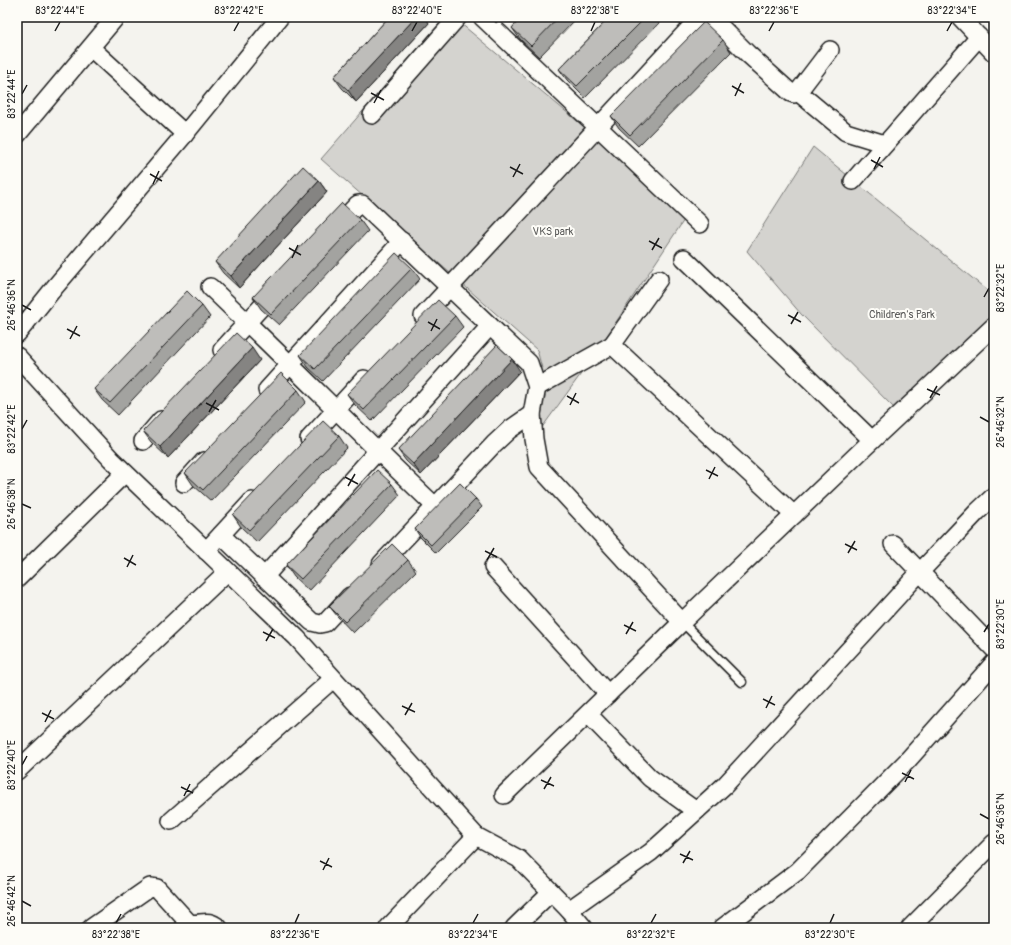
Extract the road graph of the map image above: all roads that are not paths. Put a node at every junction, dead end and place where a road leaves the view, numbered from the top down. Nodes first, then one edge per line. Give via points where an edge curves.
1 (116, 17) edge
2 (280, 17) edge
3 (458, 17) edge
4 (482, 17) edge
5 (700, 17) edge
6 (711, 17) edge
7 (960, 17) edge
8 (979, 37) junction
9 (91, 48) junction
10 (830, 50) dead end
11 (994, 54) edge
12 (798, 92) junction
13 (372, 115) dead end
14 (599, 127) junction
15 (185, 134) junction
16 (17, 135) edge
17 (885, 144) junction
18 (853, 181) dead end
19 (700, 224) dead end
20 (326, 238) edge
21 (402, 241) junction
22 (684, 258) dead end
23 (289, 277) edge
24 (660, 280) dead end
25 (210, 287) dead end
26 (450, 287) junction
27 (247, 322) junction
28 (414, 326) edge
29 (490, 326) junction
30 (994, 326) edge
31 (17, 334) edge
32 (612, 345) junction
33 (19, 363) edge
34 (210, 364) edge
35 (290, 364) junction
36 (377, 366) edge
37 (537, 387) junction
38 (258, 400) edge
39 (174, 405) edge
40 (335, 411) junction
41 (532, 414) junction
42 (872, 440) junction
43 (143, 441) dead end
44 (216, 447) edge
45 (299, 450) edge
46 (377, 451) junction
47 (125, 474) junction
48 (184, 483) dead end
49 (262, 490) edge
50 (994, 496) edge
51 (435, 506) junction
52 (794, 516) junction
53 (221, 535) junction
54 (893, 544) dead end
55 (206, 551) junction
56 (493, 567) dead end
57 (227, 572) junction
58 (920, 572) junction
59 (264, 577) junction
60 (17, 579) edge
61 (682, 622) junction
62 (994, 648) edge
63 (994, 663) edge
64 (333, 679) junction
65 (742, 682) dead end
66 (608, 694) junction
67 (588, 714) junction
68 (17, 771) edge
69 (504, 795) dead end
70 (696, 811) junction
71 (171, 821) dead end
72 (476, 836) junction
73 (994, 843) edge
74 (551, 892) junction
75 (569, 910) junction
76 (91, 928) edge
77 (219, 928) edge
78 (388, 928) edge
79 (514, 928) edge
80 (584, 928) edge
81 (722, 928) edge
82 (910, 928) edge

1 - 9 street
2 - 15 street
3 - 13 street
4 - 14 street
5 - 14 street
6 - 12 street via 791,93
7 - 8 street
8 - 11 street
8 - 17 street
9 - 15 street
9 - 16 street
10 - 12 street
12 - 17 street via 846,132
14 - 19 street
14 - 26 street
15 - 31 street
17 - 18 street
20 - 21 street via 358,204 362,204
21 - 26 street
21 - 35 street
22 - 42 street
23 - 27 street
24 - 32 street
25 - 27 street
26 - 28 street
26 - 29 street
27 - 34 street
27 - 35 street
29 - 37 street via 529,363
29 - 46 street
30 - 42 street
32 - 37 street
32 - 52 street
33 - 47 street
35 - 38 street
35 - 40 street
36 - 40 street
37 - 41 street
39 - 43 street
40 - 45 street
40 - 46 street
41 - 51 street via 494,444
41 - 61 street via 539,467
42 - 52 street
44 - 48 street
46 - 51 street
46 - 59 street
47 - 55 street
47 - 60 street
49 - 53 street
50 - 58 street
51 - 59 street via 325,623 312,622
52 - 61 street
53 - 55 street
53 - 59 street
54 - 58 street
55 - 57 street
56 - 66 street
57 - 64 street via 297,638
57 - 68 street
58 - 62 street
58 - 70 street via 725,785
61 - 65 lane
61 - 66 street
63 - 81 street via 907,761 798,871
64 - 71 street
64 - 72 street
66 - 67 street
67 - 69 street
67 - 70 street via 650,778
70 - 75 street via 651,852
72 - 74 street via 519,859
72 - 78 street
73 - 82 street
74 - 75 street
74 - 79 street
75 - 80 street
76 - 77 street via 150,887 157,888 189,923 205,921

